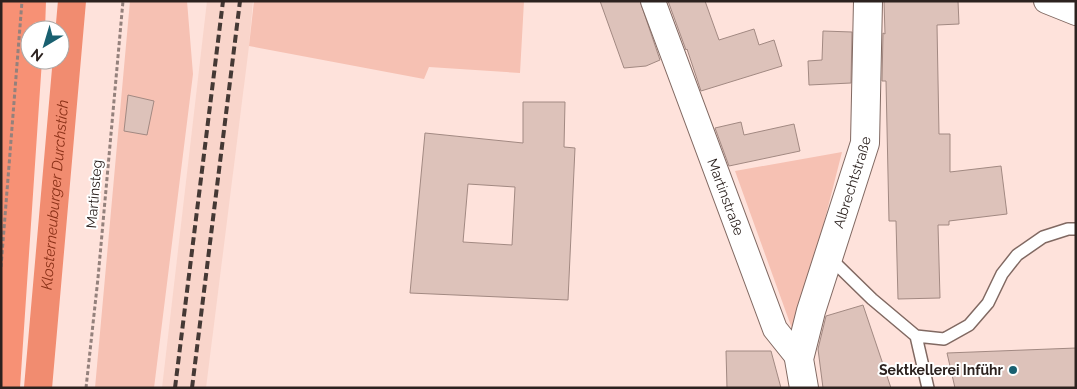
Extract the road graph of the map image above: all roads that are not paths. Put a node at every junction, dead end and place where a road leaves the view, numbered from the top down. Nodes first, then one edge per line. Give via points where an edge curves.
1 (653, 1) edge
2 (868, 1) edge
3 (1046, 1) edge
4 (1076, 13) edge
5 (1076, 229) edge
6 (829, 257) junction
7 (916, 336) junction
8 (799, 359) junction
9 (804, 388) edge
10 (928, 388) edge

1 - 8 street, Martinstraße via 775,329
2 - 6 main road, Albrechtstraße via 865,143
3 - 4 street
5 - 7 lane via 1042,238 1016,255 1002,274 988,303 969,325 944,339
6 - 7 lane
6 - 8 main road, Albrechtstraße
7 - 10 lane
8 - 9 main road, Martinstraße

